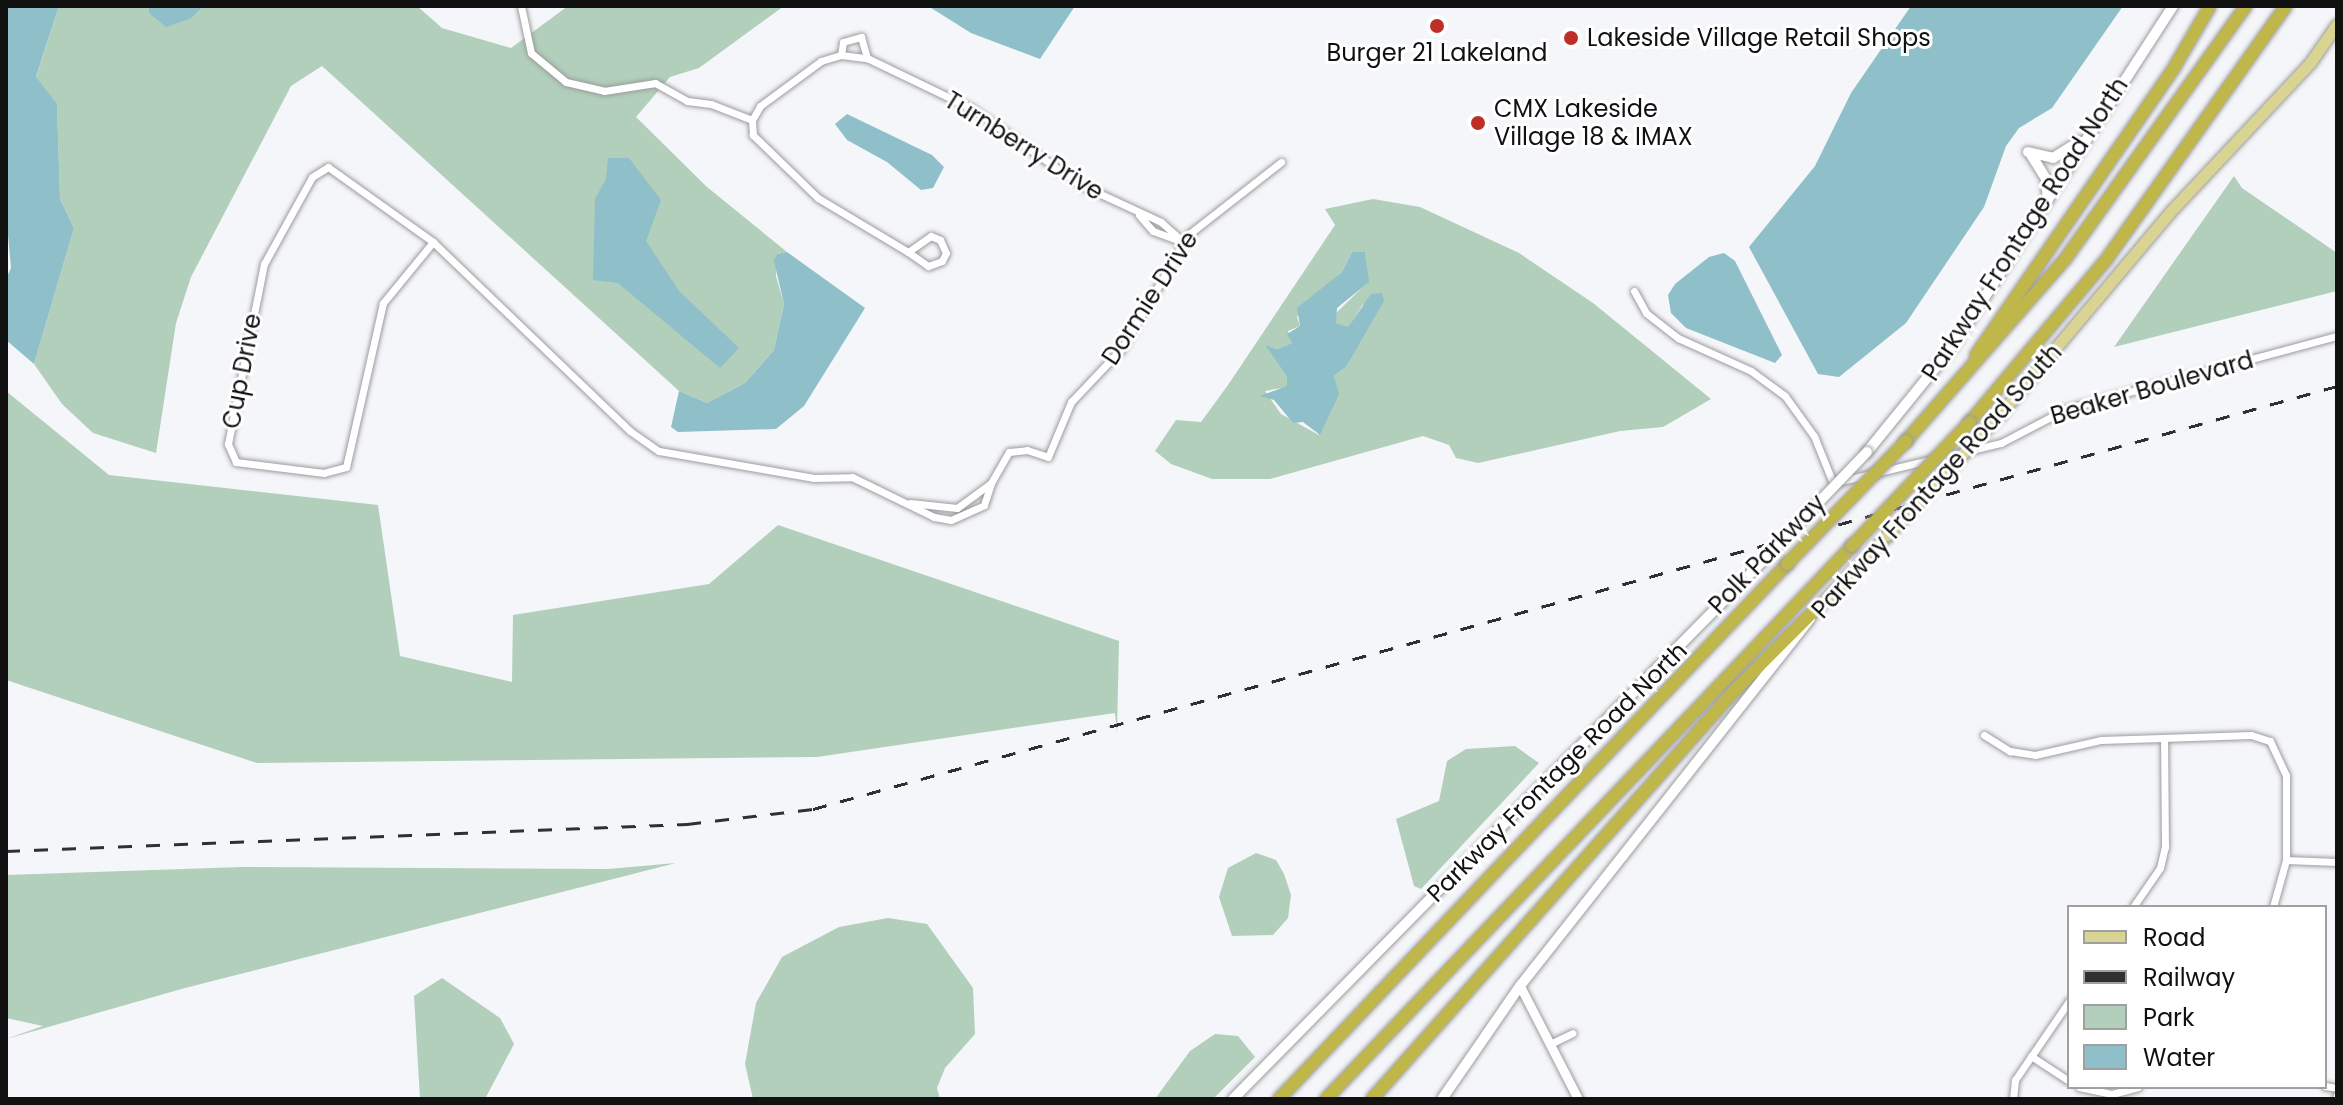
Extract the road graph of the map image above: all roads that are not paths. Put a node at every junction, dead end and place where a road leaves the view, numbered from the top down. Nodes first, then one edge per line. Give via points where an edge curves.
1 (521, 6) edge
2 (2173, 6) edge
3 (2210, 6) edge
4 (2246, 6) edge
5 (2286, 6) edge
6 (2337, 24) edge
7 (2337, 35) edge
8 (841, 55) junction
9 (867, 58) junction
10 (2310, 63) junction
11 (752, 120) junction
12 (2090, 132) junction
13 (1281, 162) dead end
14 (2048, 201) junction
15 (433, 242) junction
16 (1183, 242) junction
17 (908, 252) junction
18 (1634, 291) dead end
19 (2337, 336) edge
20 (1943, 401) junction
21 (991, 483) junction
22 (910, 503) junction
23 (963, 505) junction
24 (968, 516) junction
25 (1815, 610) junction
26 (1984, 735) dead end
27 (2164, 738) junction
28 (2286, 860) junction
29 (2337, 862) edge
30 (2134, 905) edge
31 (2274, 905) edge
32 (1520, 986) junction
33 (2067, 1004) edge
34 (1573, 1033) dead end
35 (1550, 1044) junction
36 (2031, 1056) junction
37 (2067, 1080) edge
38 (2088, 1089) edge
39 (2131, 1089) edge
40 (1233, 1099) edge
41 (1279, 1099) edge
42 (1326, 1099) edge
43 (1372, 1099) edge
44 (1442, 1099) edge
45 (1578, 1099) edge
46 (2013, 1099) edge

1 - 11 street via 531,53 566,82 594,91 655,83 687,101
2 - 12 main road, Parkway Frontage Road North
3 - 20 highway via 2175,66
4 - 20 highway, Polk Parkway via 2066,258
5 - 42 highway, bridge via 2113,250 1970,422
6 - 10 main road, Parkway Frontage Road South
7 - 10 main road
8 - 9 street, Turnberry Drive
8 - 9 street via 843,42 861,37
8 - 11 street via 812,65 760,106
9 - 16 street, Turnberry Drive via 971,108 1081,185 1161,222
10 - 25 main road, Parkway Frontage Road South, bridge via 2170,212 2000,414
11 - 17 street via 757,142 798,182
12 - 14 main road, Parkway Frontage Road North
12 - 14 main road via 2053,158 2028,152 2046,179
13 - 16 street, Dormie Drive via 1201,222
14 - 40 main road, Parkway Frontage Road North, bridge via 1953,346 1867,452 1586,746
15 - 15 street, Cup Drive via 337,169 318,169 264,264 228,444 236,462 295,472 339,472 346,467 383,303
15 - 22 street, Cup Drive via 630,431 659,451 813,478 852,477
16 - 21 street, Dormie Drive via 1122,348 1071,402 1048,457 1027,450 1009,452
17 - 17 street via 928,266 942,261 946,253 940,240 931,236
18 - 19 street, Beaker Boulevard via 1646,313 1678,338 1751,371 1785,396 1814,436 1833,483 2001,443 2066,409
20 - 41 highway, Polk Parkway, bridge
21 - 23 street
21 - 24 street via 984,505
22 - 23 street
22 - 24 street, Cup Drive via 934,517
23 - 24 street
25 - 32 main road, Parkway Frontage Road South
25 - 43 highway via 1735,690
26 - 27 street via 1996,746 2035,755 2101,740
27 - 28 street via 2251,735 2270,741 2286,775
27 - 30 street via 2165,847 2160,868
28 - 29 street
28 - 31 street
32 - 35 street
32 - 44 main road, Parkway Frontage Road South
33 - 36 street
34 - 35 street
35 - 45 street
36 - 37 street
36 - 46 street via 2015,1080
38 - 39 street via 2112,1094

